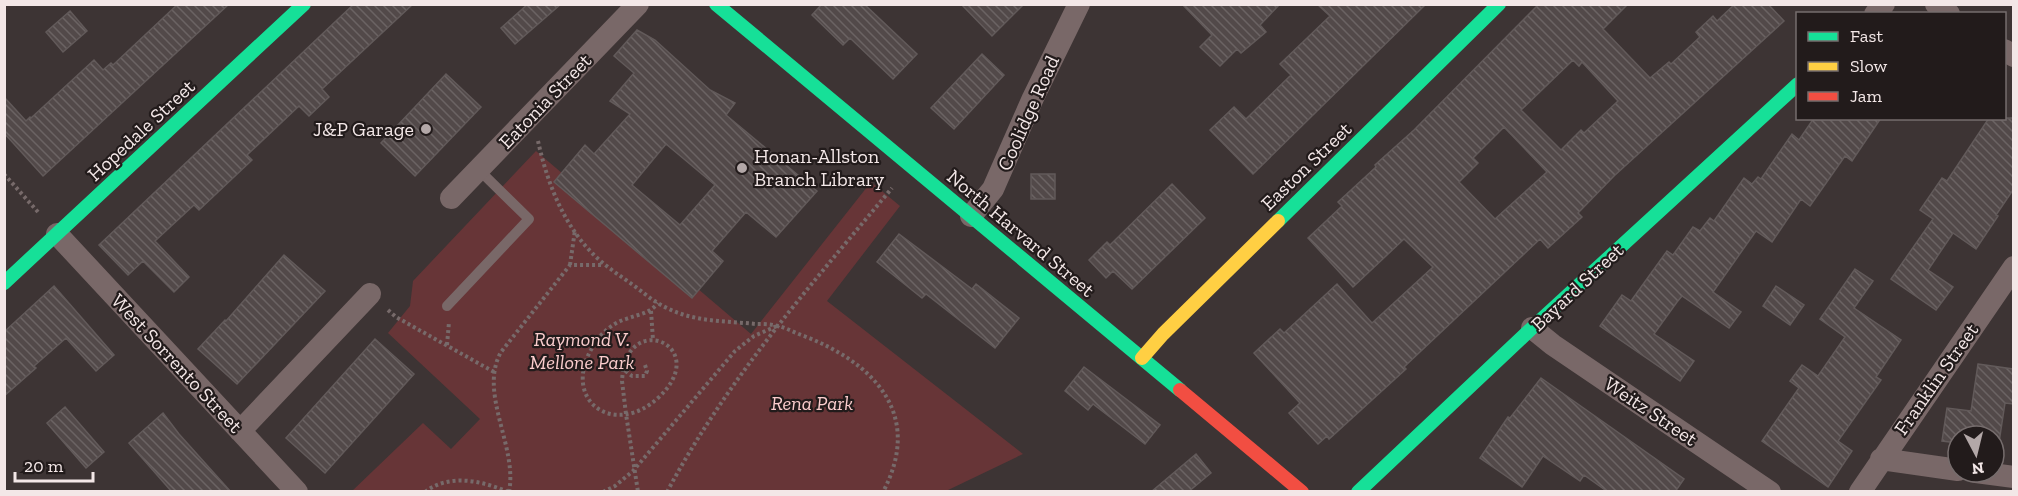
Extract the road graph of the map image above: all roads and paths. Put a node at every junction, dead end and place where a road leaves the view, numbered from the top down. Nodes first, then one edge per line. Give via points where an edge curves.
1 (304, 4) edge
2 (638, 4) edge
3 (716, 4) edge
4 (1079, 4) edge
5 (1499, 4) edge
6 (1796, 85) edge
7 (532, 114) junction
8 (910, 166) junction
9 (479, 170) junction
10 (4, 174) edge
11 (451, 198) dead end
12 (970, 216) junction
13 (575, 230) junction
14 (57, 234) junction
15 (570, 265) junction
16 (604, 265) junction
17 (2013, 267) edge
18 (4, 283) edge
19 (370, 294) joint
20 (658, 303) junction
21 (447, 306) dead end
22 (651, 311) junction
23 (777, 326) junction
24 (1532, 328) junction
25 (653, 340) junction
26 (1142, 358) junction
27 (645, 365) dead end
28 (623, 369) junction
29 (494, 372) junction
30 (626, 414) junction
31 (240, 431) junction
32 (1881, 459) junction
33 (1946, 468) edge
34 (633, 471) junction
35 (1288, 487) edge
36 (297, 492) edge
37 (425, 492) edge
38 (509, 492) edge
39 (603, 492) edge
40 (638, 492) edge
41 (667, 492) edge
42 (883, 492) edge
43 (1358, 492) edge
44 (1770, 492) edge
45 (1860, 492) edge

1 - 14 street, Hopedale Street
2 - 7 street, Eatonia Street
3 - 8 street, North Harvard Street
4 - 12 street, Coolidge Road via 993,189
5 - 26 street, Easton Street
6 - 24 street, Bayard Street
7 - 9 street, Eatonia Street
7 - 13 path via 544,167 557,201
8 - 12 street, North Harvard Street
8 - 23 path
9 - 11 street, Eatonia Street
9 - 21 lane via 529,219
10 - 14 path
12 - 26 street, North Harvard Street
13 - 15 path
13 - 16 path
14 - 18 street, Hopedale Street
14 - 31 street, West Sorrento Street
15 - 16 path
15 - 29 path via 501,352
16 - 20 path
17 - 32 street, Franklin Street
19 - 29 path via 396,317
19 - 31 street
20 - 22 path
20 - 23 path via 697,318
22 - 25 path
22 - 30 path via 613,325 599,338 587,360 584,382 589,400 601,412
23 - 34 path via 754,336 735,351
23 - 41 path via 709,419
23 - 42 path via 844,354 872,377 887,398 896,422 897,449
24 - 43 street, Bayard Street
24 - 44 street, Weitz Street
25 - 28 path via 628,352
25 - 30 path via 668,345 678,365 659,397 643,409
26 - 35 street, North Harvard Street
27 - 28 path via 645,376 632,376
28 - 30 path
29 - 38 path via 511,474
30 - 34 path
31 - 36 street, West Sorrento Street
32 - 33 street
32 - 45 street, Franklin Street
34 - 39 path
34 - 40 path
37 - 38 path via 438,484 470,480

